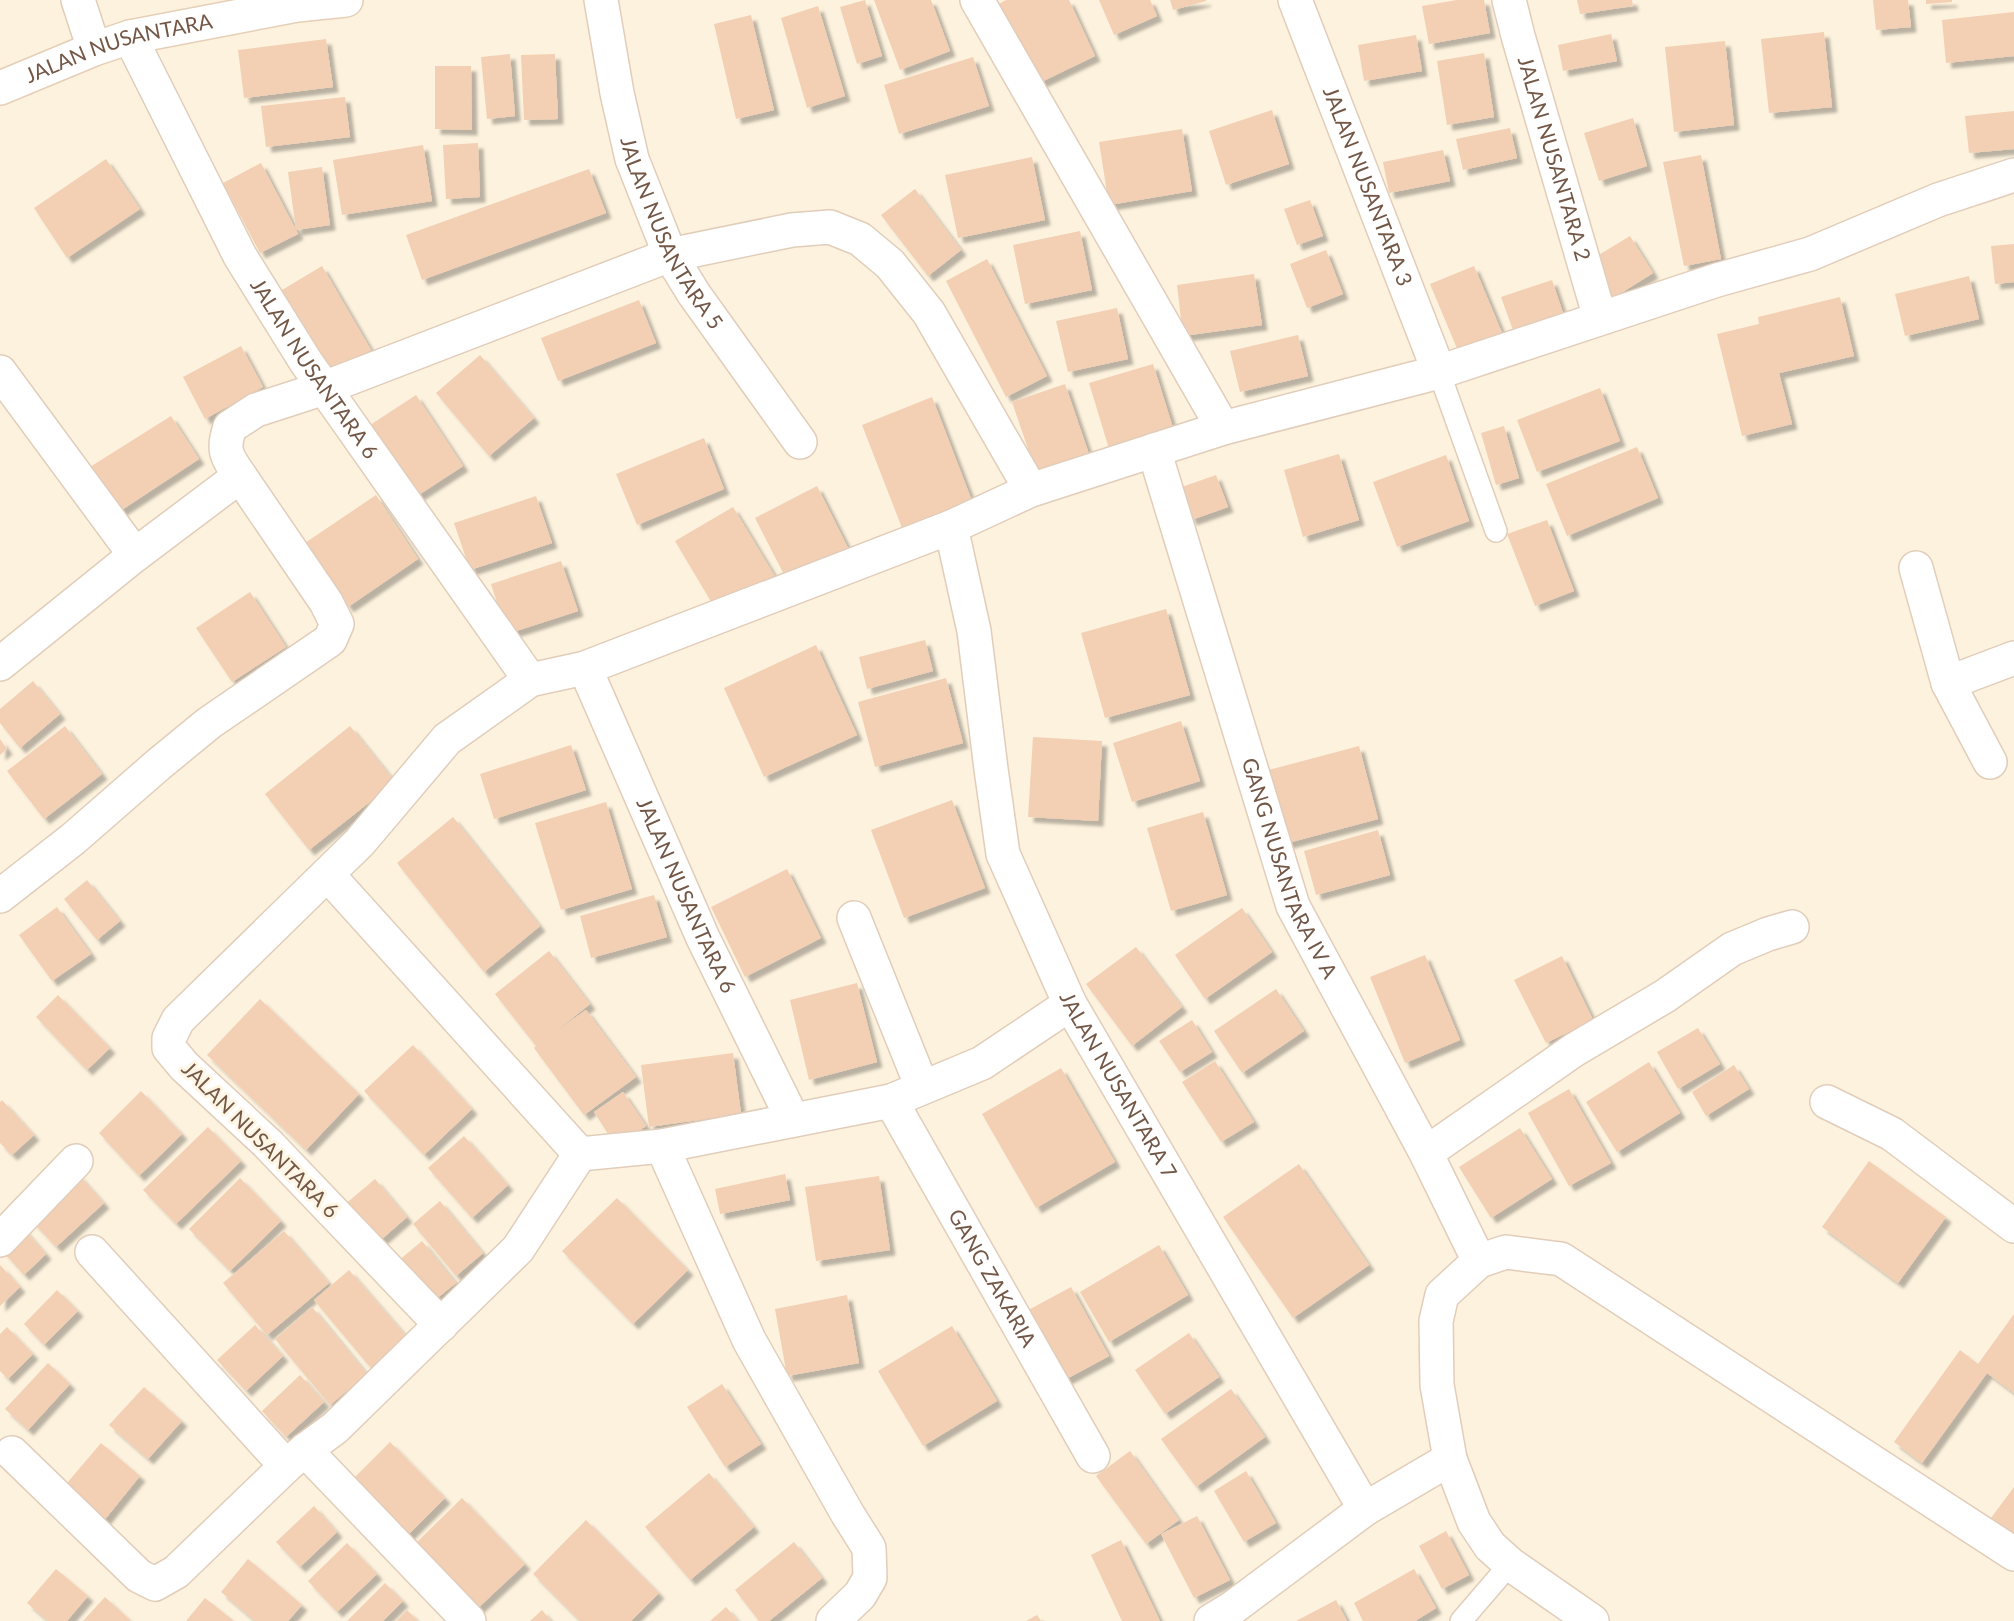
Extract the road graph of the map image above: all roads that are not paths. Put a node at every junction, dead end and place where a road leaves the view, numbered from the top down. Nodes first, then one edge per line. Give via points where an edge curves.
1 (78, 0) edge
2 (346, 0) edge
3 (601, 0) edge
4 (977, 0) edge
5 (1295, 0) edge
6 (1509, 0) edge
7 (130, 37) junction
8 (93, 49) junction
9 (0, 88) edge
10 (2014, 175) edge
11 (670, 255) junction
12 (1600, 318) junction
13 (0, 372) edge
14 (1439, 372) junction
15 (324, 388) junction
16 (1223, 428) junction
17 (800, 442) dead end
18 (1154, 450) junction
19 (240, 476) junction
20 (1031, 490) junction
21 (951, 526) junction
22 (1497, 531) dead end
23 (135, 555) junction
24 (1916, 568) dead end
25 (2014, 658) edge
26 (0, 664) edge
27 (585, 668) junction
28 (530, 680) junction
29 (1948, 683) junction
30 (1990, 762) dead end
31 (328, 875) junction
32 (0, 896) edge
33 (854, 918) dead end
34 (1792, 927) dead end
35 (1070, 1004) junction
36 (922, 1087) junction
37 (891, 1101) junction
38 (1827, 1102) dead end
39 (793, 1120) junction
40 (662, 1146) junction
41 (1426, 1153) junction
42 (580, 1154) junction
43 (76, 1161) dead end
44 (2014, 1226) edge
45 (0, 1240) edge
46 (92, 1252) dead end
47 (1479, 1261) junction
48 (441, 1325) junction
49 (12, 1453) dead end
50 (1093, 1456) dead end
51 (296, 1458) junction
52 (1450, 1459) junction
53 (1365, 1509) junction
54 (2014, 1554) edge
55 (1510, 1564) junction
56 (470, 1621) edge
57 (833, 1621) edge
58 (1211, 1621) edge
59 (1461, 1621) edge
60 (1592, 1621) edge

1 - 8 street
2 - 7 street, JALAN NUSANTARA via 297,4
3 - 11 street, JALAN NUSANTARA 5 via 632,159
4 - 16 street
5 - 14 street, JALAN NUSANTARA 3
6 - 12 street, JALAN NUSANTARA 2
7 - 8 street, JALAN NUSANTARA
7 - 15 street, JALAN NUSANTARA 6 via 240,256
8 - 9 street, JALAN NUSANTARA
10 - 12 street via 1938,200 1810,254
11 - 15 street
11 - 17 street, JALAN NUSANTARA 5
11 - 20 street via 792,230 830,227 860,238 890,264 929,313
12 - 14 street
13 - 23 street
14 - 16 street
14 - 22 lane
15 - 19 street via 256,410 230,426 224,443
15 - 28 street, JALAN NUSANTARA 6
16 - 18 street
18 - 20 street
18 - 41 street, GANG NUSANTARA IV A via 1293,906
19 - 23 street
19 - 32 street via 326,602 337,624 330,640 209,723
20 - 21 street
21 - 27 street
21 - 35 street, JALAN NUSANTARA 7 via 974,631 1004,854
23 - 26 street
24 - 29 street
25 - 29 street
27 - 28 street
27 - 39 street, JALAN NUSANTARA 6 via 703,938
28 - 31 street via 447,739
29 - 30 street
31 - 42 street
31 - 48 street, JALAN NUSANTARA 6 via 178,1020 169,1038 169,1048 268,1144
33 - 36 street
34 - 41 street via 1732,949 1665,996 1574,1050
35 - 36 street via 981,1063
35 - 53 street, JALAN NUSANTARA 7
36 - 37 street
37 - 39 street
37 - 50 street, GANG ZAKARIA
38 - 44 street via 1892,1134
39 - 40 street
40 - 42 street
40 - 57 street via 749,1340 869,1548 870,1578 860,1595
41 - 47 street, GANG NUSANTARA IV A
42 - 48 street via 518,1249
43 - 45 street
46 - 51 street
47 - 52 street via 1442,1295 1436,1321 1437,1385
47 - 54 street via 1506,1252 1561,1259
48 - 51 street via 335,1428
49 - 51 street via 139,1576 155,1584 176,1572
51 - 56 street
52 - 53 street
52 - 55 street via 1474,1522 1490,1546
53 - 58 street
55 - 59 lane
55 - 60 street

